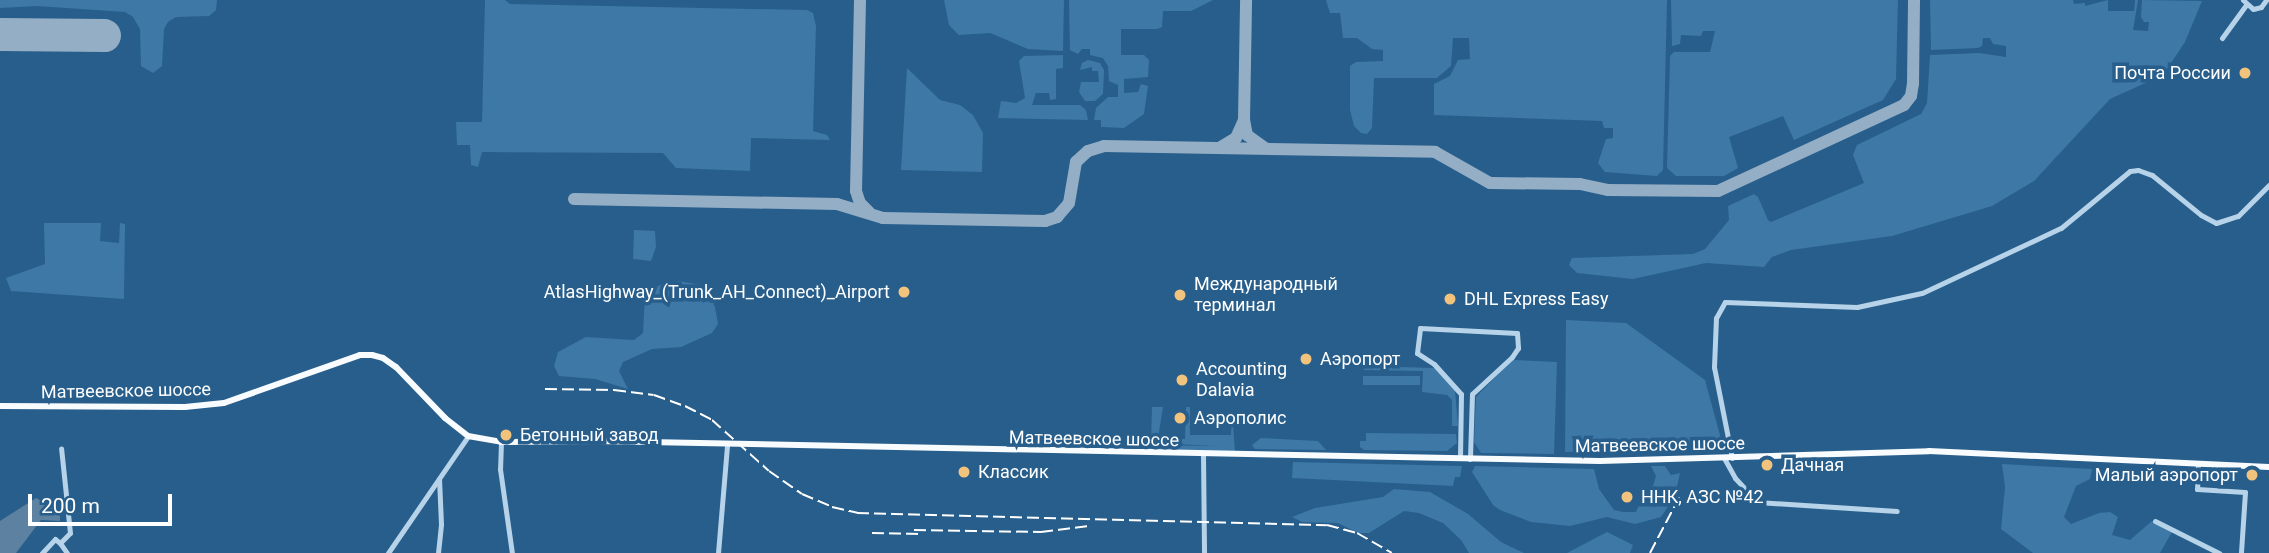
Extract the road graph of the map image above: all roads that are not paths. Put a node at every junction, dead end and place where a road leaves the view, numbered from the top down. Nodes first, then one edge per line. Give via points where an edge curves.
1 (2266, 0) edge
2 (2244, 3) edge
3 (2261, 7) junction
4 (2269, 9) edge
5 (2222, 37) dead end
6 (2269, 185) edge
7 (0, 406) edge
8 (468, 436) junction
9 (501, 442) junction
10 (727, 445) junction
11 (61, 448) dead end
12 (1203, 454) junction
13 (1460, 458) junction
14 (1470, 458) junction
15 (1724, 458) junction
16 (1732, 458) junction
17 (2199, 463) junction
18 (2269, 467) edge
19 (439, 479) junction
20 (1897, 511) dead end
21 (2155, 521) dead end
22 (60, 543) junction
23 (43, 553) edge
24 (61, 553) edge
25 (67, 553) edge
26 (388, 553) edge
27 (439, 553) edge
28 (512, 553) edge
29 (718, 553) edge
30 (1204, 553) edge
31 (2218, 553) edge
32 (2241, 553) edge

1 - 3 street
2 - 3 street via 2253,9
2 - 5 street
3 - 4 street
6 - 16 street via 2238,216 2216,223 2152,175 2130,171 2061,229 1922,293 1857,307 1725,302 1716,318 1714,367
7 - 8 main road, Матвеевское шоссе via 224,403 360,355 372,355 396,366
8 - 9 main road, Матвеевское шоссе
8 - 19 street
9 - 10 main road, Матвеевское шоссе
9 - 28 street via 500,469
10 - 12 main road, Матвеевское шоссе
10 - 29 street
11 - 22 street via 70,533
12 - 13 main road, Матвеевское шоссе
12 - 30 street
13 - 14 main road, Матвеевское шоссе
13 - 14 street via 1461,394 1417,353 1420,328 1517,333 1518,348 1512,357 1472,394
14 - 15 main road, Матвеевское шоссе
15 - 16 main road, Матвеевское шоссе
15 - 20 street via 1757,502
16 - 17 main road, Матвеевское шоссе via 1929,451
17 - 18 main road, Матвеевское шоссе
17 - 32 street via 2197,489 2245,492
19 - 26 street
19 - 27 street
21 - 31 street
22 - 23 street via 55,539
22 - 24 street
22 - 25 street

